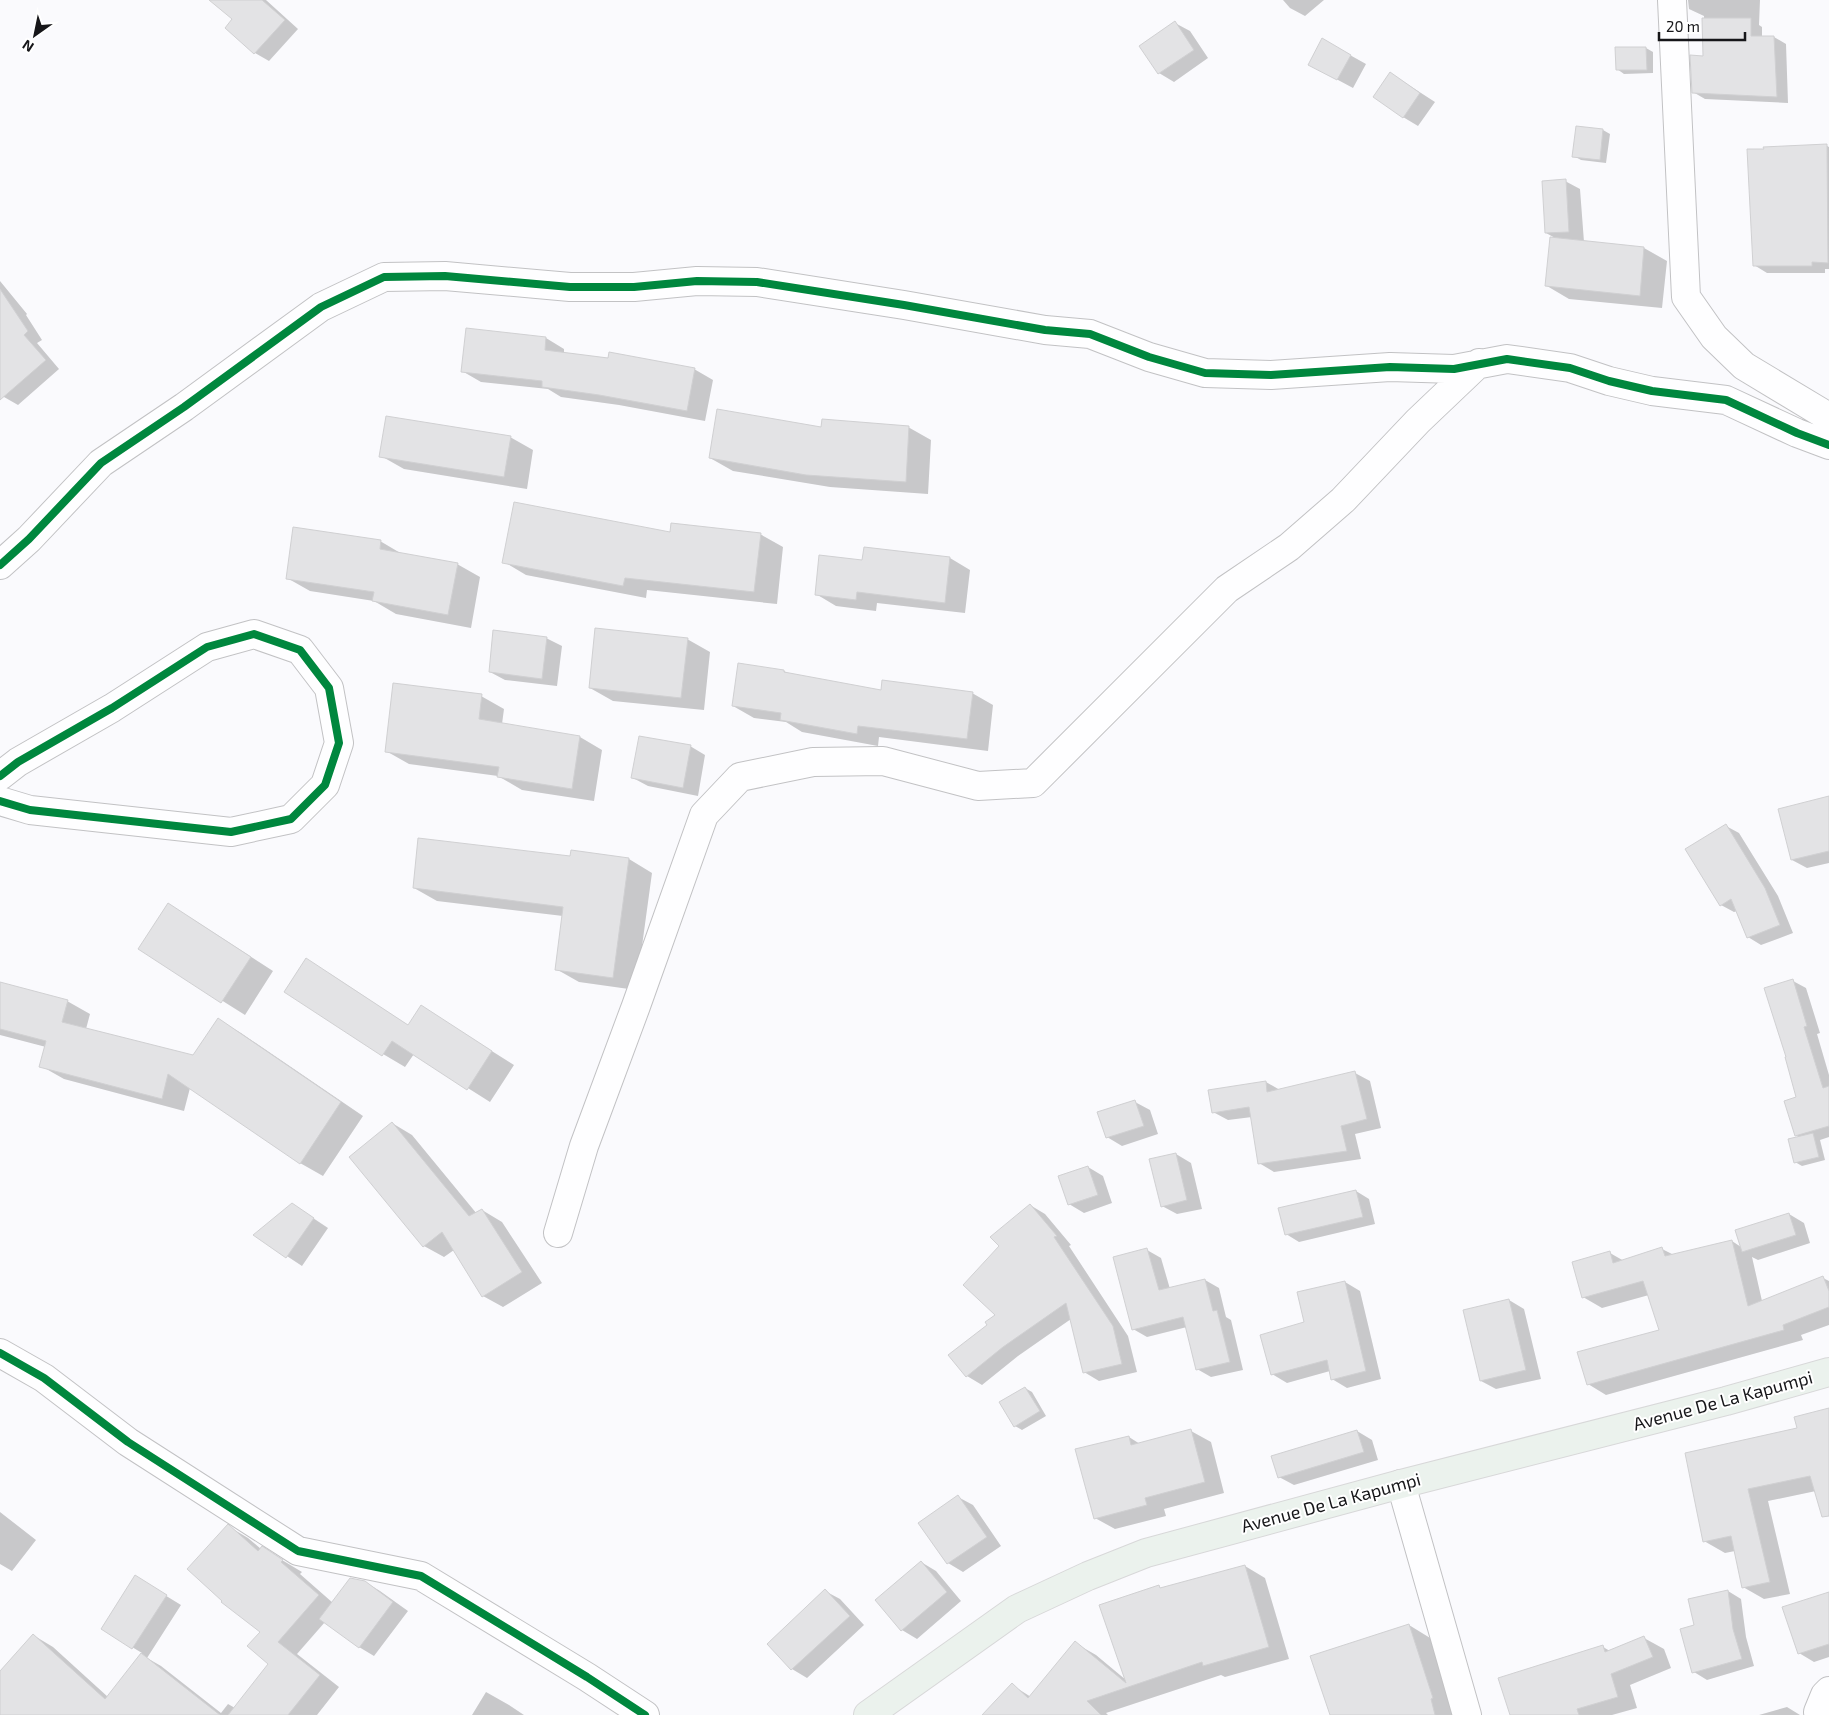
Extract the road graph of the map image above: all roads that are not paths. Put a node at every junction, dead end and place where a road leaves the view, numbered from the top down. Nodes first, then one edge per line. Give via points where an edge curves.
1 (1672, 0) edge
2 (1479, 363) junction
3 (1829, 420) edge
4 (1829, 445) edge
5 (0, 565) edge
6 (0, 776) edge
7 (0, 801) edge
8 (558, 1233) dead end
9 (0, 1353) edge
10 (1829, 1372) edge
11 (1401, 1484) junction
12 (1829, 1692) edge
13 (645, 1715) edge
14 (868, 1715) edge
15 (1467, 1715) edge
16 (1819, 1715) edge

1 - 3 street via 1686,297 1714,337 1744,366
2 - 4 street via 1507,359 1570,368 1652,391 1726,400
2 - 5 street via 1454,369 1390,367 1271,375 1205,373 1149,357 1090,334 1045,330 756,282 697,281 634,287 579,287 445,276 384,277 321,307 101,463
2 - 8 street via 1343,500 1289,547 1227,589 1033,783 978,786 883,761 813,762 740,776 704,815 584,1146
6 - 7 street via 207,646 254,634 300,650 329,688 339,743 325,785 291,819 231,832 30,810
9 - 13 street via 44,1378 128,1442 298,1551 421,1576
10 - 11 main road, Avenue De La Kapumpi
11 - 14 main road, Avenue De La Kapumpi via 1146,1553 1088,1576 1017,1608
11 - 15 street
12 - 16 street

